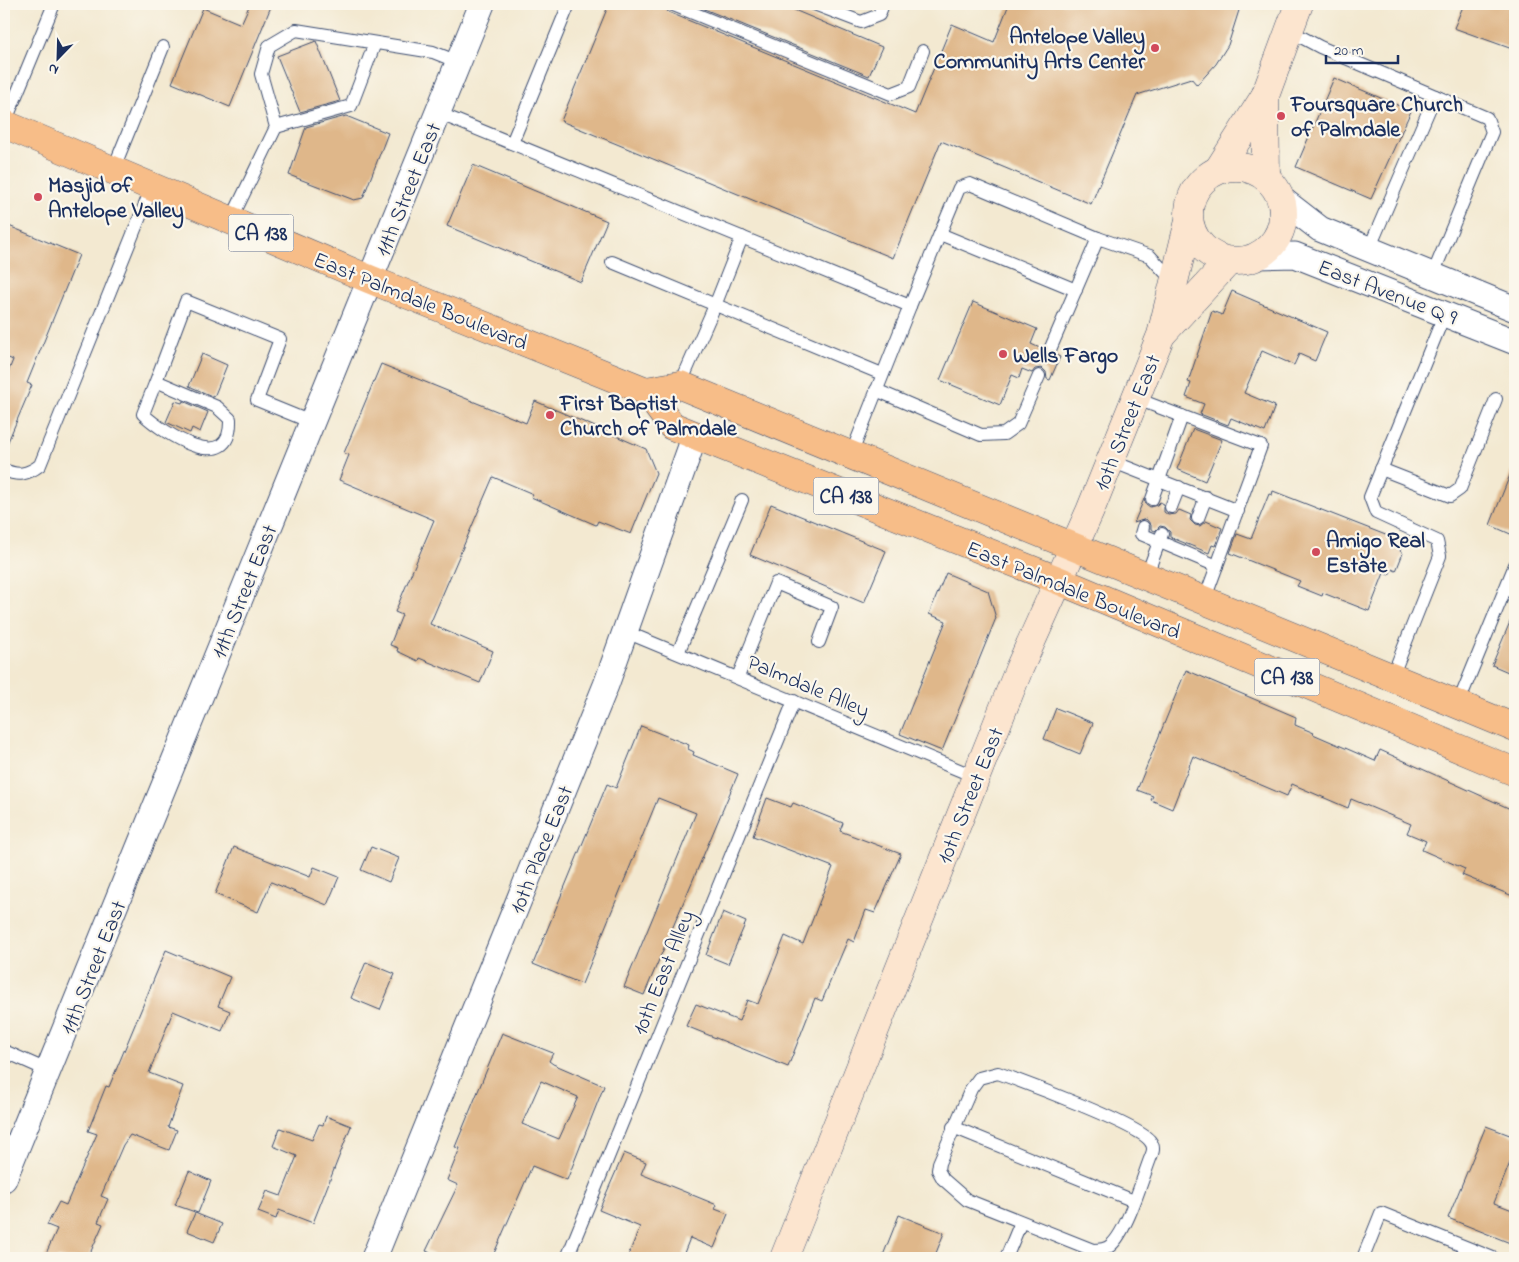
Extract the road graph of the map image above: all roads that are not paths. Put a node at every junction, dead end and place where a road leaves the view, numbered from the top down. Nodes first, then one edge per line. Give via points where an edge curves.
1 (54, 4) edge
2 (482, 4) edge
3 (569, 4) edge
4 (671, 4) edge
5 (814, 4) edge
6 (883, 4) edge
7 (1298, 4) edge
8 (1288, 30) junction
9 (375, 43) junction
10 (163, 47) dead end
11 (923, 52) dead end
12 (458, 62) junction
13 (1265, 96) junction
14 (1435, 96) junction
15 (438, 113) junction
16 (4, 125) edge
17 (276, 127) junction
18 (512, 144) junction
19 (1220, 167) junction
20 (113, 170) junction
21 (152, 187) junction
22 (1273, 188) junction
23 (231, 220) junction
24 (1189, 221) junction
25 (940, 234) junction
26 (742, 237) junction
27 (1098, 238) junction
28 (1369, 249) junction
29 (1258, 256) junction
30 (1230, 261) junction
31 (612, 262) dead end
32 (1433, 274) junction
33 (370, 279) junction
34 (1173, 281) junction
35 (1076, 290) junction
36 (716, 303) junction
37 (910, 306) junction
38 (1515, 309) edge
39 (1445, 313) junction
40 (1161, 335) junction
41 (1515, 342) edge
42 (1049, 352) dead end
43 (882, 374) junction
44 (1039, 376) dead end
45 (156, 381) junction
46 (680, 385) junction
47 (876, 390) junction
48 (646, 391) junction
49 (1137, 398) junction
50 (1496, 398) dead end
51 (1182, 416) junction
52 (311, 422) junction
53 (695, 435) junction
54 (851, 454) junction
55 (1111, 461) junction
56 (1381, 469) junction
57 (4, 470) edge
58 (1159, 478) junction
59 (1179, 487) junction
60 (1206, 497) junction
61 (1152, 499) dead end
62 (742, 500) dead end
63 (1171, 507) dead end
64 (1238, 510) junction
65 (1198, 518) dead end
66 (1143, 526) dead end
67 (1160, 538) junction
68 (1075, 546) junction
69 (1515, 565) edge
70 (1217, 566) junction
71 (1146, 577) junction
72 (1060, 581) junction
73 (1204, 601) junction
74 (626, 632) junction
75 (819, 642) dead end
76 (678, 653) junction
77 (738, 677) junction
78 (1392, 677) junction
79 (794, 701) junction
80 (1458, 704) junction
81 (1515, 728) edge
82 (1515, 772) edge
83 (976, 777) junction
84 (4, 1051) edge
85 (49, 1071) junction
86 (953, 1127) junction
87 (4, 1179) edge
88 (1134, 1202) junction
89 (1021, 1222) junction
90 (374, 1258) edge
91 (567, 1258) edge
92 (784, 1258) edge
93 (1006, 1258) edge
94 (1363, 1258) edge
95 (1493, 1258) edge

1 - 16 lane
2 - 12 street, 11th Street East
3 - 18 lane
4 - 11 lane via 891,94 910,87
5 - 6 lane via 861,22 879,15
7 - 8 main road
8 - 13 main road
8 - 14 lane
9 - 12 lane via 433,52
9 - 17 lane via 351,106
9 - 17 lane via 296,30 269,46 261,74
10 - 20 lane
12 - 15 street, 11th Street East
13 - 19 main road
13 - 22 main road
14 - 28 lane
14 - 32 lane via 1487,118 1492,132
15 - 18 lane
15 - 33 street, 11th Street East
16 - 20 highway, East Palmdale Boulevard / CA 138
17 - 23 lane
18 - 26 lane
19 - 22 main road via 1252,169
19 - 24 main road via 1195,189 1189,205
20 - 21 highway, East Palmdale Boulevard / CA 138
21 - 23 highway, East Palmdale Boulevard / CA 138
21 - 57 lane via 40,465 30,473 15,475
22 - 28 street, East Avenue Q 9 via 1320,229
22 - 29 main road via 1283,205 1283,220 1270,247
23 - 33 highway, East Palmdale Boulevard / CA 138
24 - 30 main road via 1203,248
24 - 34 main road, 10th Street East
25 - 27 lane via 959,188 970,184
25 - 35 lane
25 - 37 lane
26 - 36 lane
26 - 37 lane
27 - 34 lane via 1150,256
27 - 35 lane
28 - 32 street, East Avenue Q 9
29 - 30 main road
29 - 39 street, East Avenue Q 9 via 1295,255
30 - 40 main road, 10th Street East
31 - 36 lane
32 - 38 street, East Avenue Q 9
33 - 48 highway, East Palmdale Boulevard / CA 138
33 - 52 street, 11th Street East
34 - 40 main road, 10th Street East
35 - 42 lane
36 - 43 lane
36 - 46 lane
37 - 43 lane
39 - 41 street, East Avenue Q 9
39 - 56 lane
40 - 49 main road, 10th Street East
43 - 47 lane
44 - 47 lane via 1018,424 1004,434 981,435
45 - 45 lane via 217,407 230,419 231,432 224,443 214,449 198,448 160,429 143,414
45 - 52 lane via 186,301 280,339 258,400
46 - 48 highway
46 - 54 highway, East Palmdale Boulevard / CA 138
47 - 54 lane
48 - 53 highway, East Palmdale Boulevard / CA 138 via 672,426
49 - 51 lane
49 - 55 main road, 10th Street East
50 - 56 lane via 1460,489 1450,496
51 - 58 lane
51 - 64 lane via 1262,446
52 - 85 street, 11th Street East
53 - 72 highway, East Palmdale Boulevard / CA 138
53 - 74 street, 10th Place East
54 - 68 highway, East Palmdale Boulevard / CA 138
55 - 58 lane
55 - 68 main road, 10th Street East
56 - 78 lane via 1370,497 1376,514 1437,541 1440,556
58 - 59 lane
58 - 61 lane
59 - 60 lane
59 - 63 lane
60 - 64 lane
60 - 65 lane
62 - 76 lane
64 - 70 lane
66 - 67 lane via 1141,534
67 - 70 lane
67 - 71 lane
68 - 71 highway, East Palmdale Boulevard / CA 138
68 - 72 main road, 10th Street East
69 - 80 lane
70 - 73 lane
71 - 73 highway, East Palmdale Boulevard / CA 138
72 - 82 highway, East Palmdale Boulevard / CA 138
72 - 83 main road, 10th Street East via 1019,669
73 - 78 highway, East Palmdale Boulevard / CA 138
74 - 76 lane, Palmdale Alley
74 - 90 street, 10th Place East
75 - 77 lane via 832,607 776,583
76 - 77 lane, Palmdale Alley
77 - 79 lane, Palmdale Alley
78 - 80 highway, East Palmdale Boulevard / CA 138
79 - 83 lane, Palmdale Alley
79 - 91 lane, 10th East Alley
80 - 81 highway, East Palmdale Boulevard / CA 138
83 - 92 main road, 10th Street East
84 - 85 lane
85 - 87 street, 11th Street East
86 - 88 lane
86 - 88 lane via 979,1078 998,1073 1129,1125 1147,1137 1154,1149
86 - 89 lane via 939,1163 938,1170 943,1180 967,1200
88 - 89 lane via 1120,1233 1111,1246 1102,1250 1093,1250
89 - 93 lane
94 - 95 lane via 1381,1214

